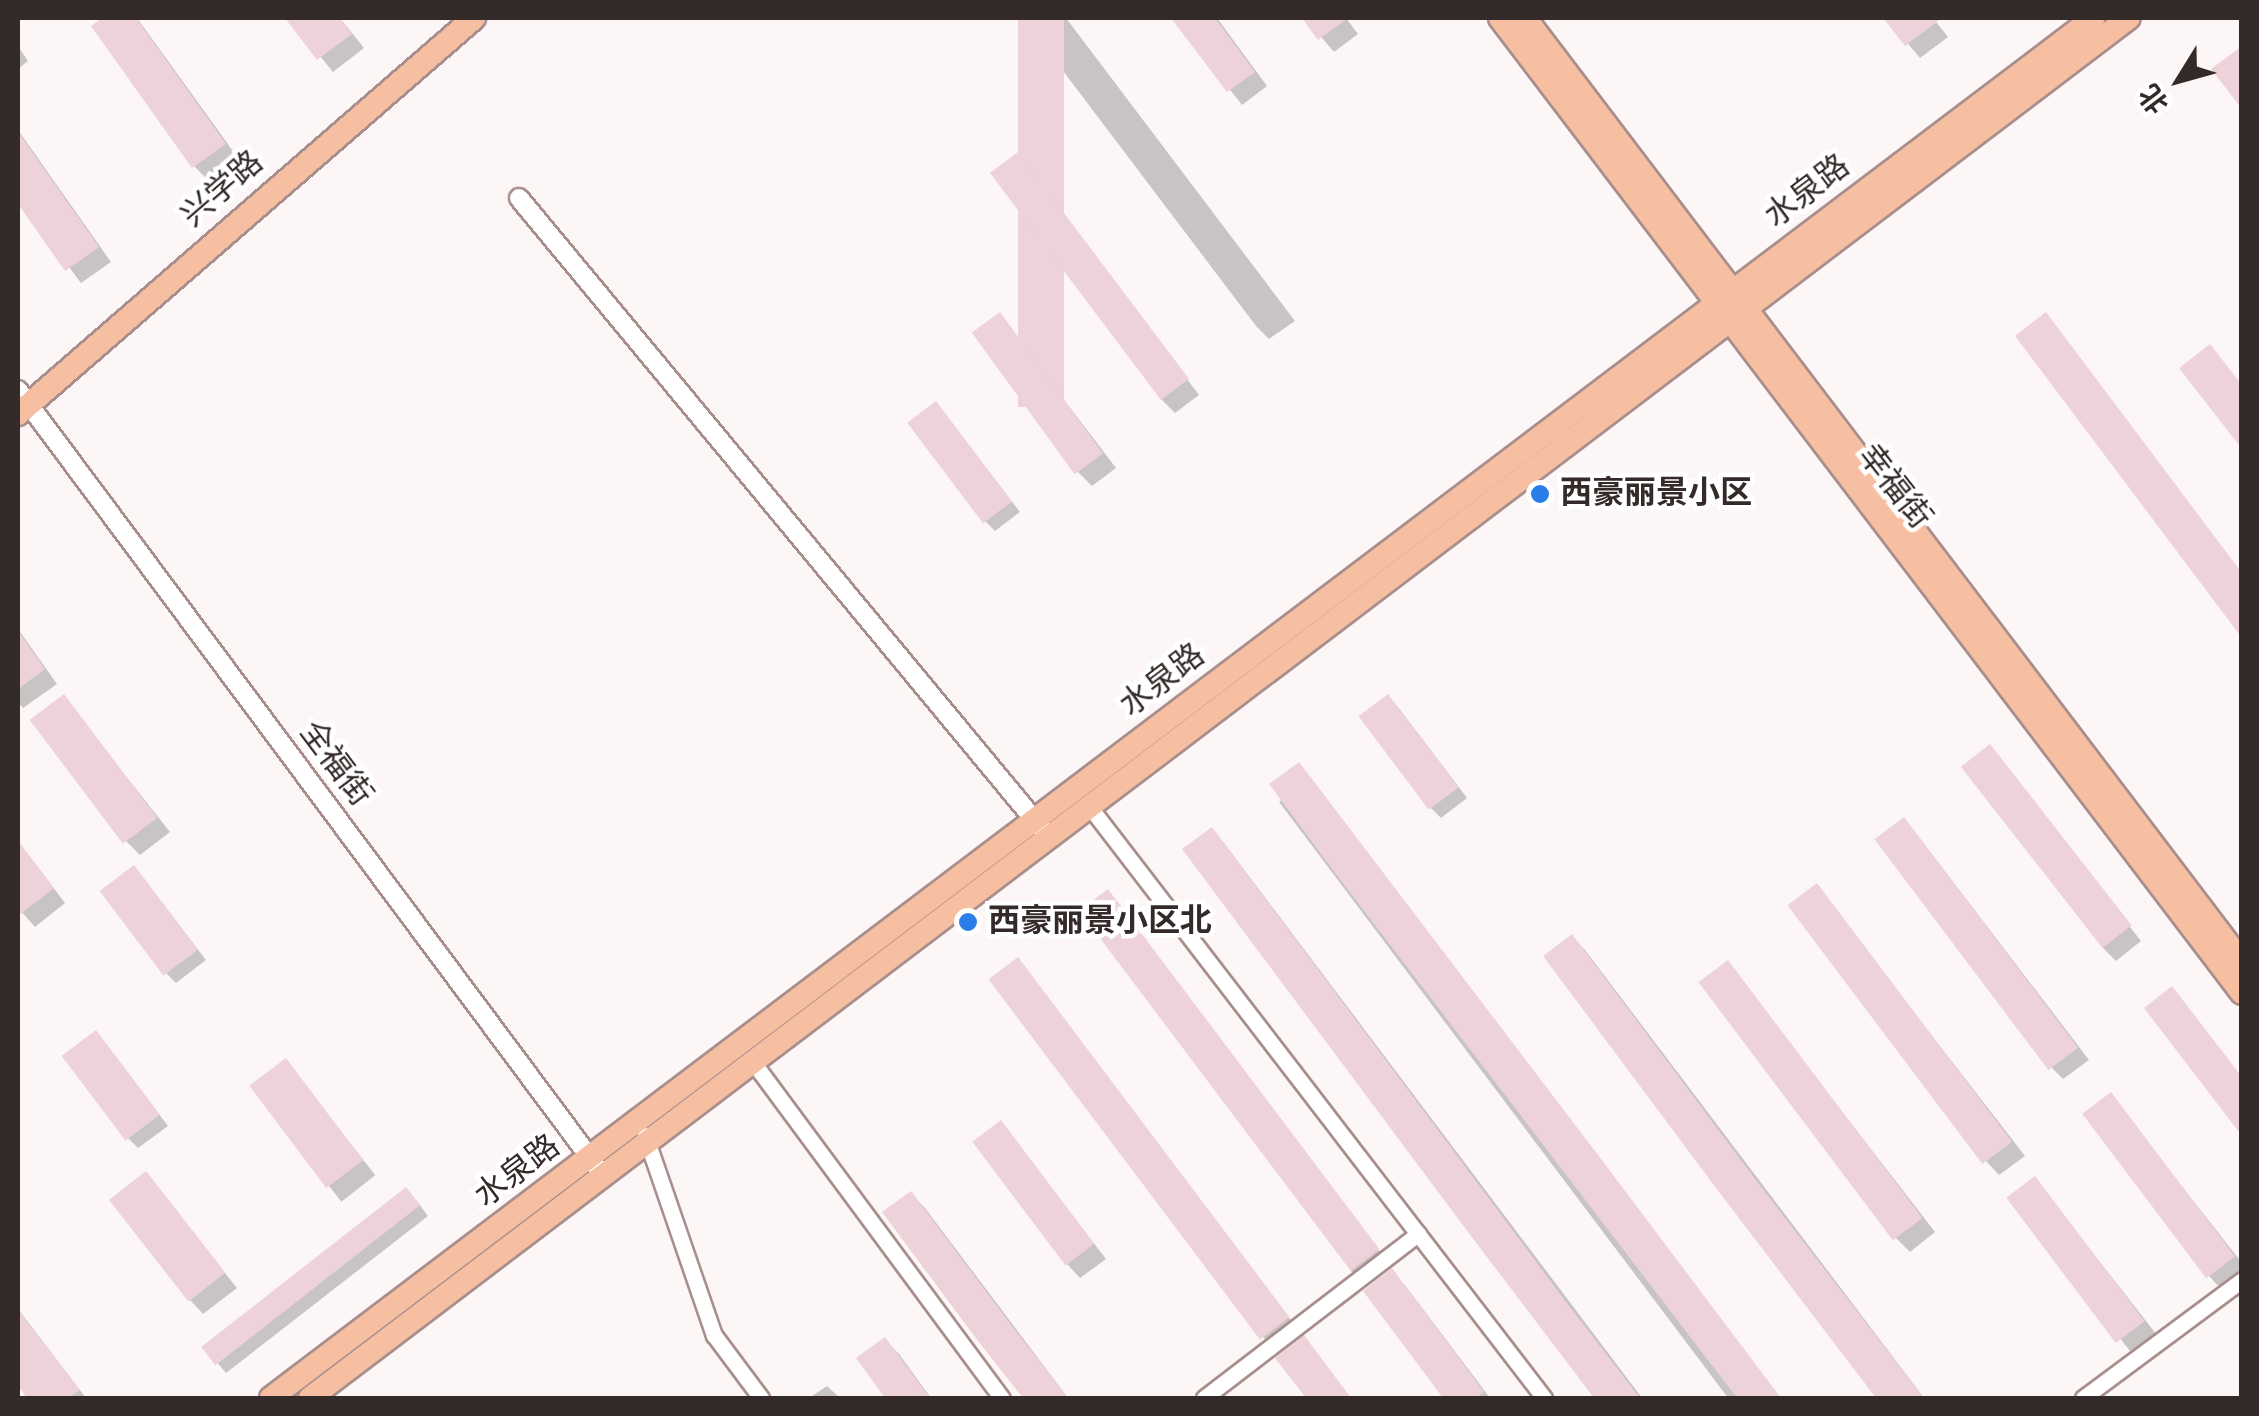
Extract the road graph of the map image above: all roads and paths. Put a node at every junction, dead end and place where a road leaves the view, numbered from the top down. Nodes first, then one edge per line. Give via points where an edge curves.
1 (474, 18) edge
2 (1500, 18) edge
3 (1525, 18) edge
4 (2094, 18) edge
5 (2129, 18) edge
6 (520, 198) dead end
7 (1730, 307) junction
8 (21, 403) edge
9 (1089, 806) junction
10 (1041, 828) junction
11 (2242, 962) edge
12 (2242, 993) edge
13 (753, 1062) junction
14 (643, 1131) junction
15 (597, 1166) junction
16 (1418, 1234) junction
17 (2242, 1280) edge
18 (271, 1398) edge
19 (310, 1398) edge
20 (762, 1398) edge
21 (1002, 1398) edge
22 (1204, 1398) edge
23 (1544, 1398) edge
24 (2083, 1398) edge

1 - 8 main road, 兴学路
2 - 7 main road, 幸福街
3 - 7 main road, 幸福街
4 - 7 main road, 水泉路
5 - 7 main road, 水泉路
6 - 10 street
7 - 9 main road, 水泉路
7 - 10 main road, 水泉路
7 - 11 main road, 幸福街
7 - 12 main road, 幸福街
8 - 15 street, 全福街
9 - 10 main road, 水泉路
9 - 16 street
10 - 13 main road, 水泉路
10 - 14 main road, 水泉路
13 - 14 main road, 水泉路
13 - 21 street
14 - 15 main road, 水泉路
14 - 20 street via 714,1334
15 - 18 main road, 水泉路
15 - 19 main road, 水泉路
16 - 22 street
16 - 23 street
17 - 24 street

